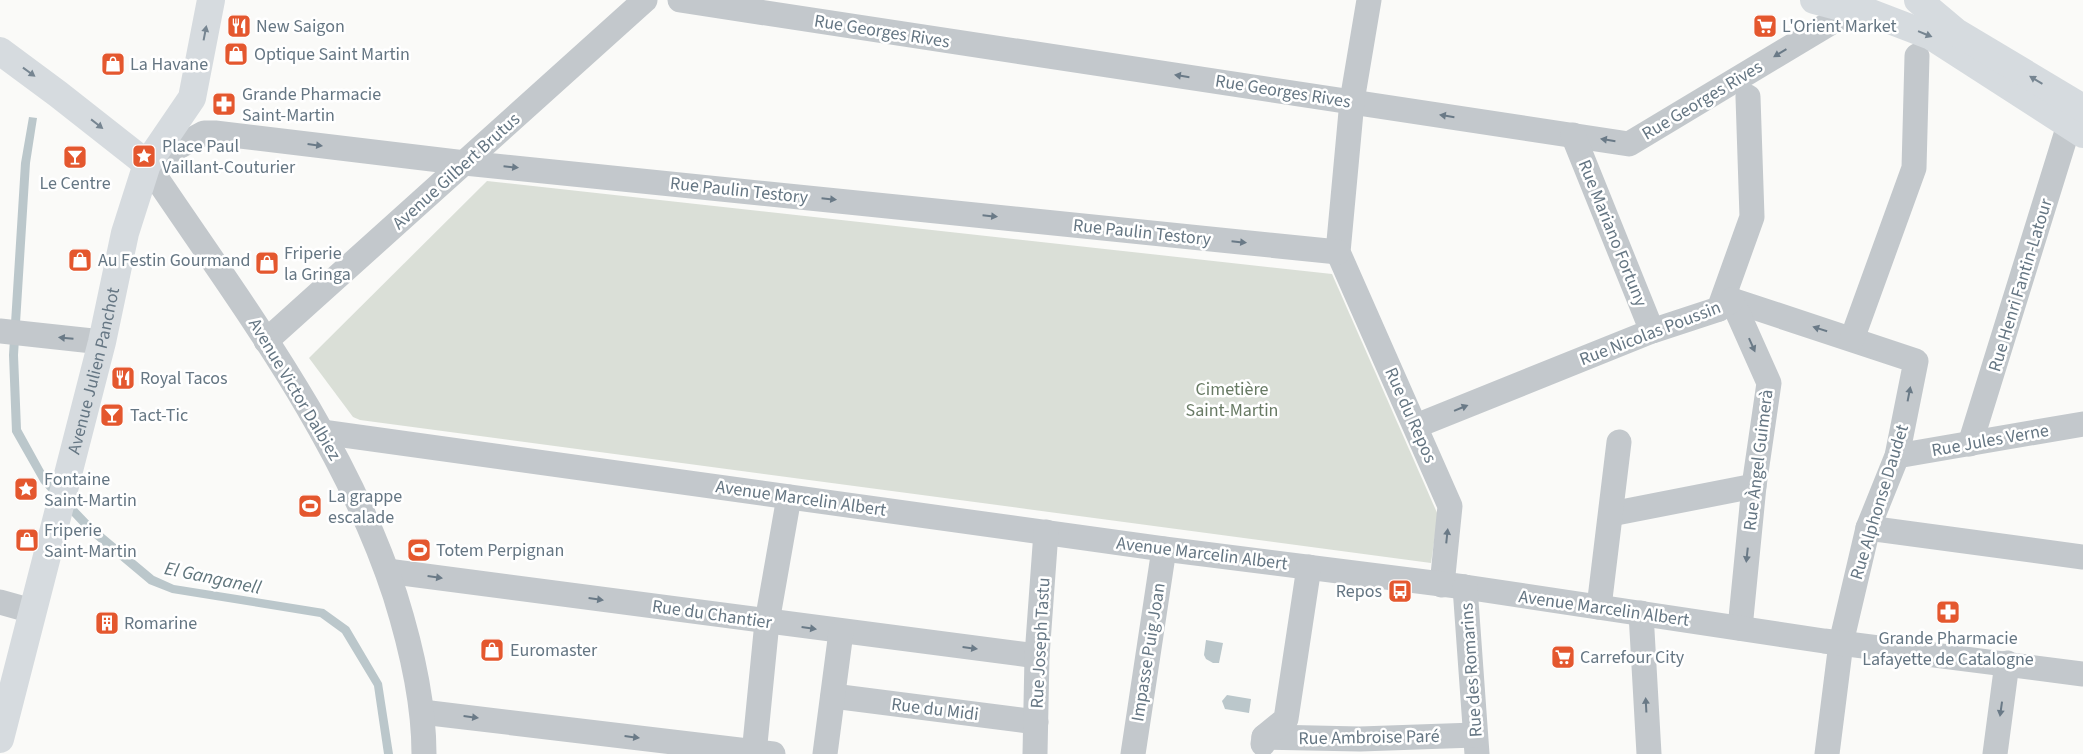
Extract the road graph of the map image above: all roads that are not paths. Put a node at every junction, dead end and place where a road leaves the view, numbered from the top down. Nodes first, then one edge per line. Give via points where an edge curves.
1 (211, 0) edge
2 (645, 0) edge
3 (680, 0) edge
4 (1368, 0) edge
5 (1814, 0) edge
6 (1892, 0) edge
7 (1918, 0) edge
8 (1857, 10) junction
9 (0, 51) edge
10 (1917, 56) dead end
11 (1748, 98) dead end
12 (1352, 102) junction
13 (2079, 114) edge
14 (1573, 135) junction
15 (465, 163) junction
16 (147, 164) junction
17 (1338, 252) junction
18 (1726, 304) junction
19 (0, 331) edge
20 (1652, 331) junction
21 (1852, 340) junction
22 (266, 341) junction
23 (102, 342) junction
24 (1916, 361) joint
25 (2083, 424) edge
26 (1416, 426) junction
27 (322, 432) junction
28 (1619, 442) dead end
29 (1970, 444) junction
30 (1897, 456) junction
31 (1754, 486) junction
32 (789, 497) junction
33 (1611, 514) junction
34 (1868, 528) junction
35 (1046, 532) junction
36 (1164, 550) junction
37 (2083, 557) edge
38 (1309, 567) junction
39 (387, 571) junction
40 (1454, 586) junction
41 (0, 602) edge
42 (1599, 607) junction
43 (32, 611) junction
44 (1641, 613) junction
45 (767, 622) junction
46 (1740, 628) junction
47 (842, 632) junction
48 (1841, 643) junction
49 (1037, 656) junction
50 (2007, 664) junction
51 (2083, 674) edge
52 (833, 696) junction
53 (422, 712) junction
54 (1036, 722) junction
55 (0, 739) edge
56 (1476, 744) edge
57 (1263, 746) edge
58 (1360, 746) edge
59 (760, 753) edge
60 (424, 754) edge
61 (825, 754) edge
62 (1035, 754) edge
63 (1133, 754) edge
64 (1649, 754) edge
65 (1827, 754) edge
66 (1995, 754) edge

16 -> 1 main road via 192,98
2 - 15 street, Avenue Gilbert Brutus
12 -> 3 street, Rue Georges Rives
4 - 12 street
5 - 8 main road
6 - 8 main road
13 -> 7 main road via 1956,32
8 -> 13 main road via 1931,36
8 -> 14 street, Rue Georges Rives via 1629,144
9 -> 16 main road
10 - 21 street via 1914,168
11 - 18 street via 1752,217
14 -> 12 street, Rue Georges Rives
12 - 17 street
13 - 29 street, Rue Henri Fantin-Latour
14 - 20 street, Rue Mariano Fortuny
16 -> 15 street, Rue Paulin Testory via 204,133
15 -> 17 street, Rue Paulin Testory
15 - 22 street, Avenue Gilbert Brutus
16 - 22 street, Avenue Victor Dalbiez
16 - 23 main road, Avenue Julien Panchot via 125,233
17 - 26 street, Rue du Repos
18 - 20 street, Rue Nicolas Poussin
21 -> 18 street, Rue Nicolas Poussin
18 -> 31 street, Rue Àngel Guimerà via 1769,383
23 -> 19 street
26 -> 20 street, Rue Nicolas Poussin
21 - 24 street, Rue Nicolas Poussin
22 - 27 street, Avenue Victor Dalbiez
23 - 43 main road, Avenue Julien Panchot
30 -> 24 street, Rue Alphonse Daudet
25 - 29 street, Rue Jules Verne
40 -> 26 street, Rue du Repos via 1450,506
27 - 32 street, Avenue Marcelin Albert
27 - 39 street, Avenue Victor Dalbiez via 350,483
28 - 33 street
29 - 30 street, Rue Jules Verne
30 - 34 street, Rue Alphonse Daudet
31 - 33 street
31 -> 46 street, Rue Àngel Guimerà
32 - 35 street, Avenue Marcelin Albert
32 - 45 street
33 - 42 street
34 - 37 street
34 - 48 street, Rue Alphonse Daudet
35 - 36 street, Avenue Marcelin Albert
35 - 49 street, Rue Joseph Tastu
36 - 38 street, Avenue Marcelin Albert
36 - 63 street, Impasse Puig Joan
38 - 40 street, Avenue Marcelin Albert
38 - 57 street via 1286,719
39 -> 45 street, Rue du Chantier
39 - 53 street, Avenue Victor Dalbiez via 409,639
40 - 42 street, Avenue Marcelin Albert
40 - 56 street, Rue des Romarins
41 - 43 street
42 - 44 street, Avenue Marcelin Albert
43 - 55 main road, Avenue Julien Panchot
44 - 46 street, Avenue Marcelin Albert
64 -> 44 street
45 -> 47 street, Rue du Chantier
45 - 59 street
46 - 48 street, Avenue Marcelin Albert
47 -> 49 street, Rue du Chantier
47 - 52 street
48 - 50 street, Avenue Marcelin Albert
48 - 65 street, Rue Alphonse Daudet
49 - 54 street, Rue Joseph Tastu
50 - 51 street, Avenue Marcelin Albert
50 -> 66 street
52 - 54 street, Rue du Midi
52 - 61 street
53 -> 59 street
53 - 60 street, Avenue Victor Dalbiez
54 - 62 street, Rue Joseph Tastu
56 - 58 street, Rue Ambroise Paré
57 - 58 street, Rue Ambroise Paré

